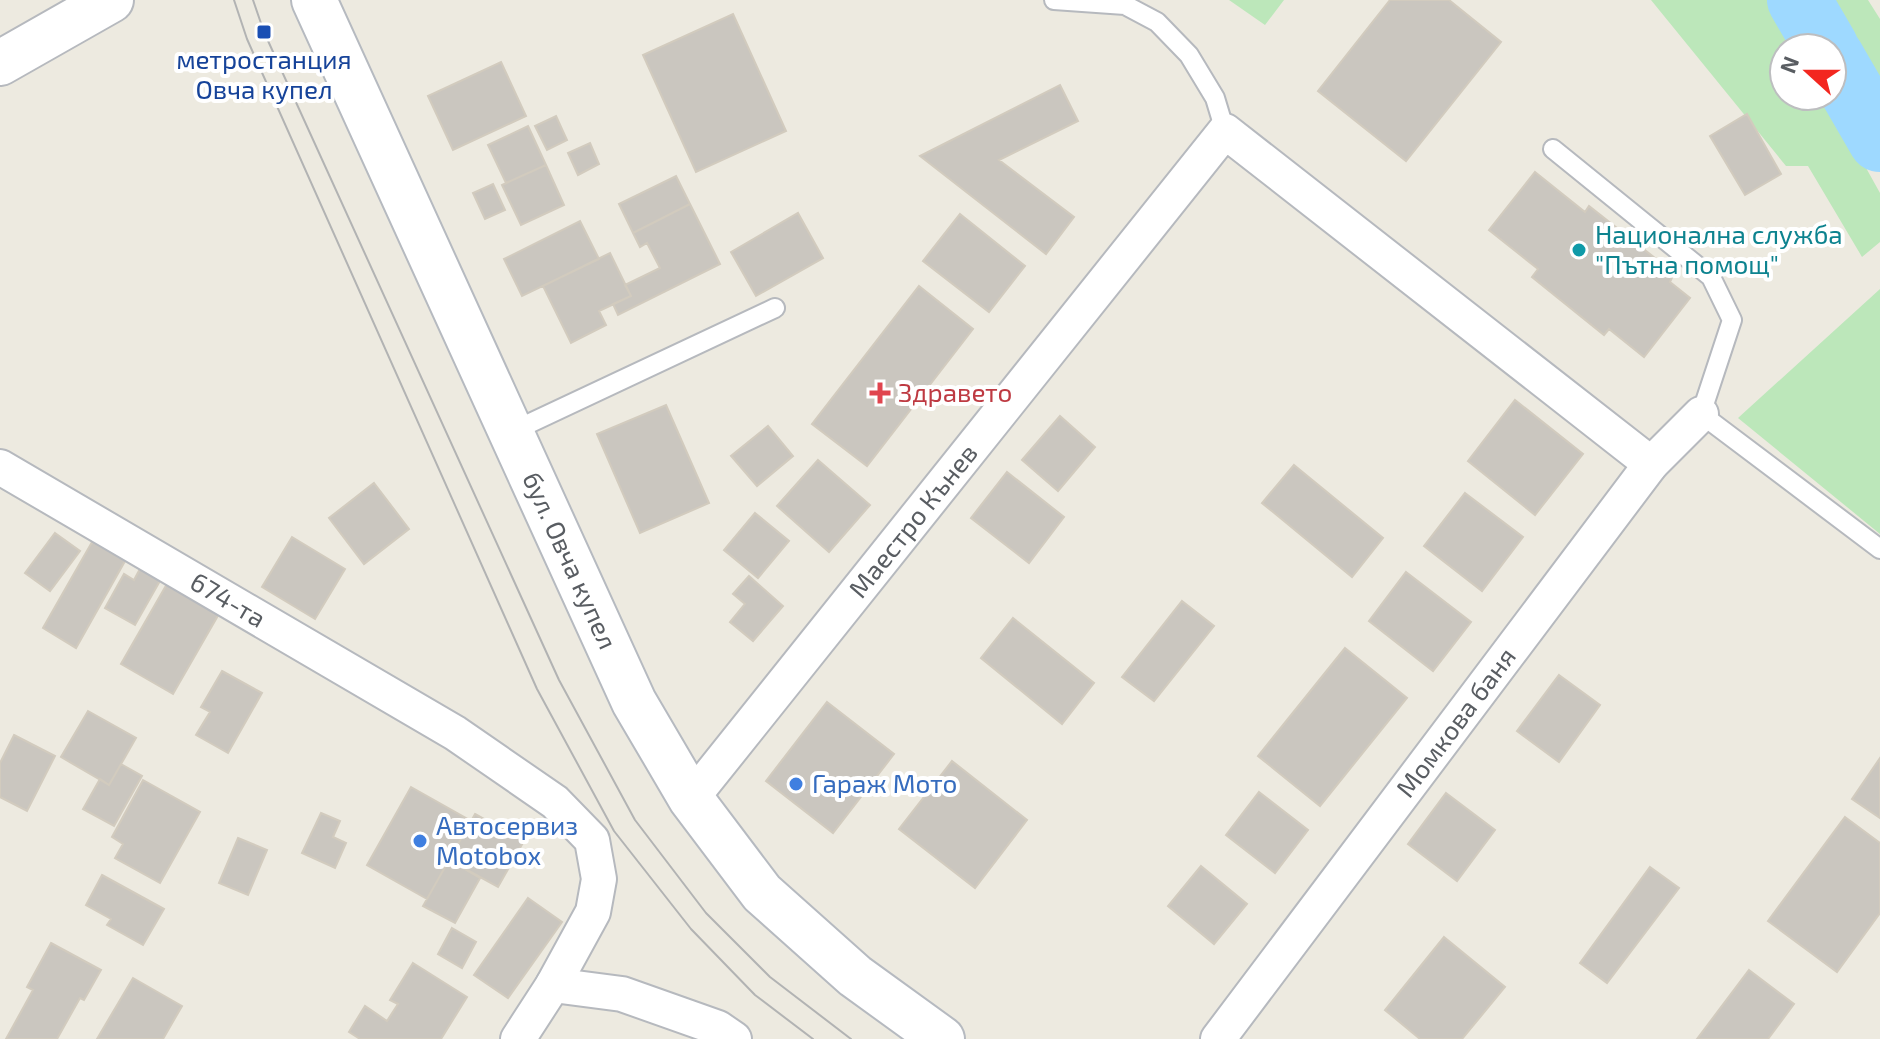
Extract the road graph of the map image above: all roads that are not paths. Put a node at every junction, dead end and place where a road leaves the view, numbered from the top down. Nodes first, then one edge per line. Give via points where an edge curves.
1 (111, 0) edge
2 (314, 0) edge
3 (1054, 0) edge
4 (0, 63) edge
5 (1225, 131) junction
6 (1553, 149) dead end
7 (775, 308) dead end
8 (1701, 414) junction
9 (511, 432) junction
10 (1651, 464) junction
11 (0, 467) edge
12 (1880, 549) edge
13 (691, 799) junction
14 (553, 985) junction
15 (518, 1039) edge
16 (734, 1039) edge
17 (942, 1039) edge
18 (1218, 1039) edge

1 - 4 main road
2 - 9 main road, бул. Овча купел
3 - 5 lane via 1125,5 1157,22 1189,55 1215,98
5 - 10 street
5 - 13 street, Маестро Кънев
6 - 8 lane via 1711,277 1732,320
7 - 9 lane
8 - 10 street, Момкова баня
8 - 12 lane
9 - 13 main road, бул. Овча купел via 634,702
10 - 18 street, Момкова баня
11 - 14 street, 674-та via 455,733 555,802 592,840 599,879 593,912
13 - 17 main road, бул. Овча купел via 762,893 855,976
14 - 15 street
14 - 16 street via 622,994 718,1028

